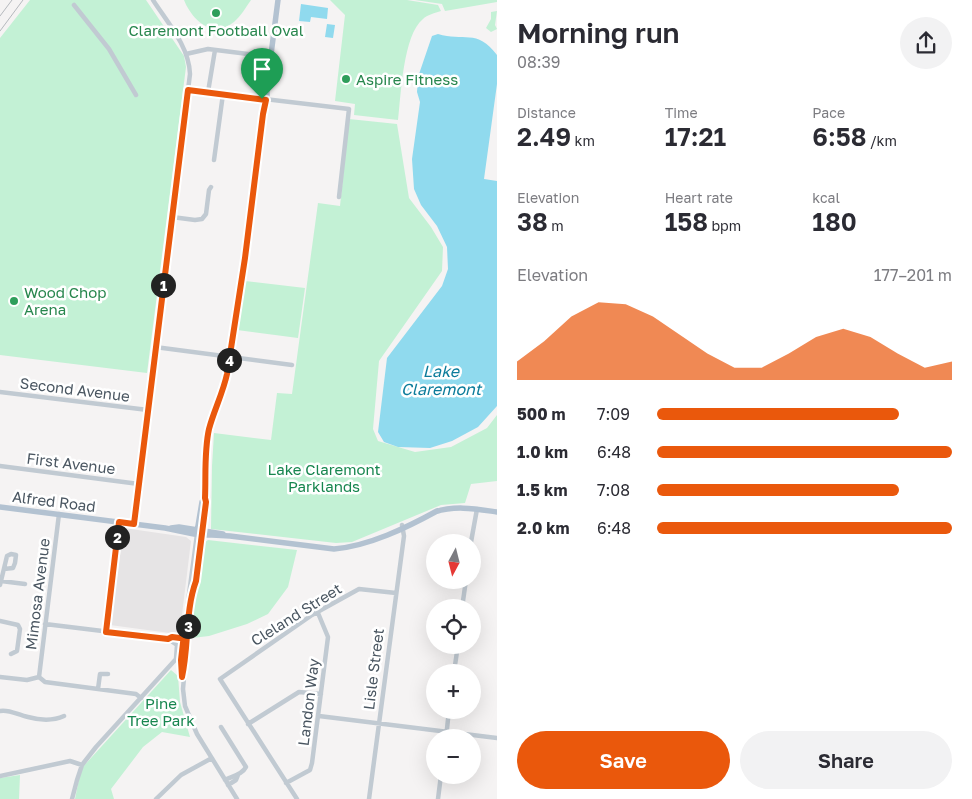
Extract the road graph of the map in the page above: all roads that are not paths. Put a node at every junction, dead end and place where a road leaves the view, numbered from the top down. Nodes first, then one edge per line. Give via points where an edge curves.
1 (153, 0) edge
2 (278, 0) edge
3 (74, 5) dead end
4 (215, 50) junction
5 (186, 54) junction
6 (271, 57) junction
7 (188, 90) junction
8 (208, 92) junction
9 (223, 94) junction
10 (136, 95) dead end
11 (265, 99) junction
12 (214, 160) dead end
13 (211, 188) dead end
14 (339, 197) dead end
15 (172, 217) junction
16 (155, 347) junction
17 (229, 357) junction
18 (292, 365) dead end
19 (0, 392) edge
20 (148, 410) junction
21 (0, 466) edge
22 (139, 484) junction
23 (0, 507) edge
24 (475, 509) junction
25 (497, 512) edge
26 (59, 514) junction
27 (119, 522) junction
28 (134, 524) junction
29 (400, 527) junction
30 (200, 532) junction
31 (472, 534) edge
32 (4, 569) dead end
33 (1, 583) edge
34 (25, 584) dead end
35 (396, 594) junction
36 (318, 612) junction
37 (0, 621) edge
38 (45, 624) junction
39 (106, 632) junction
40 (185, 632) junction
41 (168, 639) junction
42 (11, 654) dead end
43 (94, 672) dead end
44 (100, 674) junction
45 (108, 674) dead end
46 (0, 677) edge
47 (39, 677) junction
48 (98, 689) junction
49 (322, 694) junction
50 (140, 698) junction
51 (0, 711) edge
52 (64, 716) dead end
53 (319, 716) junction
54 (248, 724) junction
55 (379, 724) junction
56 (221, 727) dead end
57 (427, 729) edge
58 (481, 736) edge
59 (497, 738) edge
60 (210, 756) junction
61 (82, 765) junction
62 (0, 776) edge
63 (227, 782) junction
64 (286, 783) junction
65 (440, 784) edge
66 (72, 799) edge
67 (156, 799) edge
68 (237, 799) edge
69 (297, 799) edge
70 (369, 799) edge
71 (438, 799) edge

1 - 5 street
2 - 6 main road
3 - 10 street via 109,49
4 - 5 street
4 - 6 street
4 - 8 street
5 - 7 street via 189,62
6 - 11 main road
7 - 8 street
7 - 15 street
8 - 9 street
9 - 11 street
9 - 12 street
11 - 14 street via 350,109
11 - 17 main road
13 - 15 street via 202,219
15 - 16 street
16 - 17 street
16 - 20 street
17 - 18 street
17 - 30 main road via 207,442
19 - 20 street, Second Avenue
20 - 22 street
21 - 22 street, First Avenue
22 - 28 street
23 - 26 main road, Alfred Road
24 - 25 main road, Alfred Road
24 - 29 main road, Alfred Road via 448,508
24 - 31 street
26 - 27 main road, Alfred Road
26 - 38 street, Mimosa Avenue
27 - 28 main road, Alfred Road
27 - 39 street
28 - 30 main road, Alfred Road
29 - 30 main road, Alfred Road via 349,548 334,549
29 - 35 street, Lisle Street via 402,543
30 - 40 street
32 - 33 street
33 - 34 street
35 - 36 street, Cleland Street via 359,589
35 - 55 street, Lisle Street
36 - 49 street, Landon Way via 328,637
36 - 54 street, Cleland Street via 220,679
37 - 42 street via 18,624 20,629 17,651
38 - 39 street
38 - 47 street, Mimosa Avenue
39 - 41 street
40 - 41 street via 180,638
40 - 60 street via 181,660 185,706
41 - 50 street via 177,646 176,659
43 - 44 street
44 - 45 street
44 - 48 street
46 - 47 street via 27,680
47 - 48 street via 45,682
48 - 50 street via 136,694
49 - 53 street, Landon Way
49 - 54 street via 299,692
50 - 61 street
51 - 52 street via 29,718 56,719
53 - 55 street
53 - 64 street, Landon Way via 310,770
54 - 64 street
55 - 57 street
55 - 70 street, Lisle Street
56 - 63 street via 246,766
58 - 59 street
60 - 63 street
60 - 67 street via 176,779
61 - 62 street via 70,761
61 - 66 street
63 - 68 street
64 - 69 street
65 - 71 street

